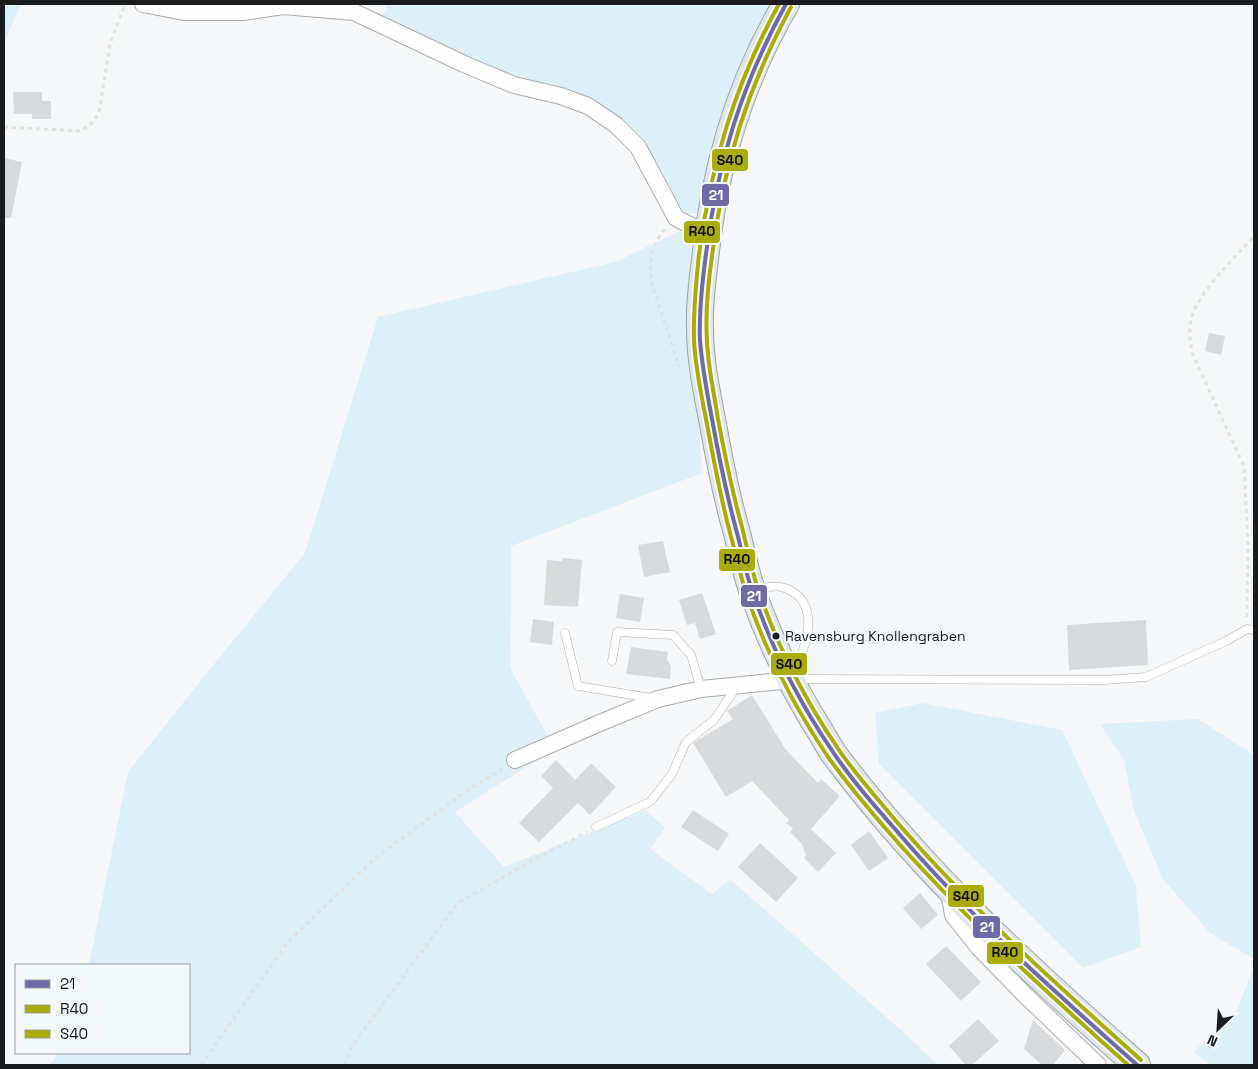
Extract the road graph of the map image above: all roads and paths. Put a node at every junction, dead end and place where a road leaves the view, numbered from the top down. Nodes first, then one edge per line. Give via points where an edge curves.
1 (125, 4) edge
2 (143, 4) edge
3 (786, 4) edge
4 (4, 127) edge
5 (707, 234) junction
6 (1254, 236) edge
7 (752, 591) junction
8 (1251, 630) edge
9 (565, 633) dead end
10 (612, 661) dead end
11 (791, 681) junction
12 (737, 686) junction
13 (701, 689) junction
14 (658, 699) junction
15 (515, 760) joint
16 (596, 827) joint
17 (949, 891) junction
18 (201, 1065) edge
19 (345, 1065) edge
20 (1098, 1065) edge
21 (1137, 1065) edge

1 - 4 path via 110,44 99,113 90,126 78,131
2 - 5 street via 184,12 243,12 283,6 354,12 514,85 562,96 588,106 616,125 638,148 676,218
3 - 5 main road via 744,89 724,149
5 - 7 main road via 700,328 705,382 724,486
6 - 8 path via 1203,294 1192,316 1189,335 1192,355 1244,466
7 - 11 main road
7 - 11 lane via 772,586 789,589 801,597 808,612 807,634
8 - 11 lane via 1146,677
9 - 14 lane via 578,686
10 - 13 lane via 616,632 673,635 691,655
11 - 12 street
11 - 17 main road via 838,761
12 - 13 street
12 - 16 lane via 714,720 686,742 672,774 650,802
13 - 14 street
14 - 15 street
15 - 18 path via 374,859 288,942
16 - 19 path via 458,903 352,1046
17 - 20 street via 953,915 979,948
17 - 21 main road

